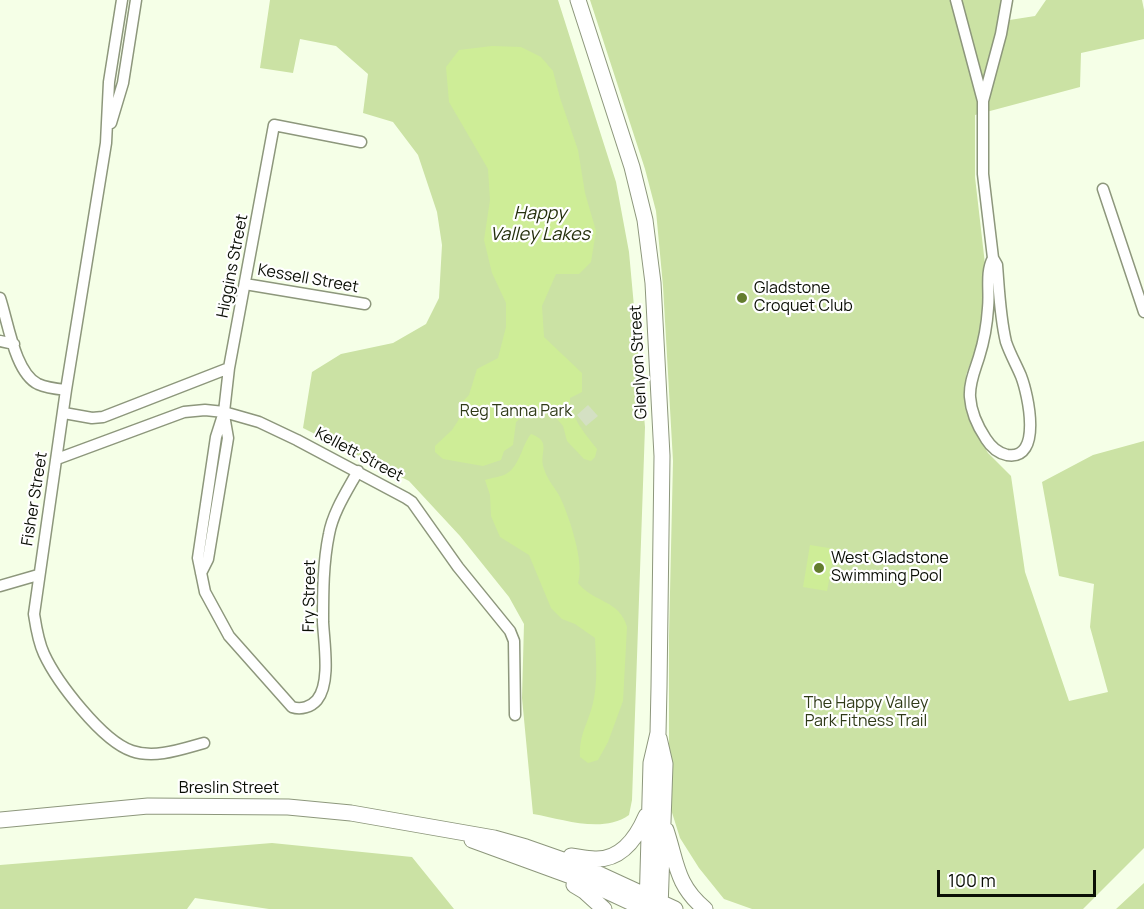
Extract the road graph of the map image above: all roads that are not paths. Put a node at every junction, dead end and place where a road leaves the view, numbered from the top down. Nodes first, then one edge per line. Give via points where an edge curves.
1 (122, 0) edge
2 (136, 0) edge
3 (578, 0) edge
4 (956, 0) edge
5 (1007, 0) edge
6 (983, 101) junction
7 (361, 142) dead end
8 (106, 143) junction
9 (1103, 189) dead end
10 (993, 258) junction
11 (245, 284) junction
12 (0, 298) edge
13 (365, 304) dead end
14 (2, 312) edge
15 (1144, 312) edge
16 (0, 340) edge
17 (14, 344) junction
18 (229, 368) junction
19 (66, 390) junction
20 (224, 412) junction
21 (64, 413) junction
22 (57, 459) junction
23 (358, 471) junction
24 (38, 575) junction
25 (0, 586) edge
26 (292, 707) joint
27 (515, 715) dead end
28 (658, 732) junction
29 (204, 743) dead end
30 (649, 810) junction
31 (0, 820) edge
32 (663, 821) junction
33 (551, 861) junction
34 (652, 905) edge
35 (604, 909) edge
36 (675, 909) edge
37 (705, 909) edge

1 - 8 street, Fisher Street via 109,82
2 - 8 street, Fisher Street via 123,83
3 - 28 main road, Glenlyon Street via 635,176 653,283 662,456
4 - 6 street
5 - 6 street
6 - 10 street via 983,174
7 - 11 street, Higgins Street via 274,125
8 - 19 street, Fisher Street
9 - 15 street
10 - 10 street via 997,264 1006,340 1021,376 1029,419 1028,446 1019,455 1001,454 988,443 970,398 985,335 989,266
11 - 13 street, Kessell Street
11 - 18 street, Higgins Street
12 - 14 street
14 - 17 street
16 - 17 street
17 - 19 street via 28,377 46,387
18 - 20 street, Higgins Street
18 - 21 street via 104,417
19 - 21 street, Fisher Street
20 - 22 street, Kellett Street via 183,412
20 - 23 street, Kellett Street via 259,422
20 - 26 street, Higgins Street via 216,437 198,558 205,592 229,636
21 - 22 street, Fisher Street
22 - 24 street, Fisher Street
23 - 26 street, Fry Street via 332,520 329,534 321,691 307,707
23 - 27 street, Kellett Street via 412,502 510,631
24 - 25 street
24 - 29 street, Fisher Street via 34,614 43,652 54,674 94,723 133,752 151,754
28 - 30 main road, Glenlyon Street via 651,763
28 - 32 main road, Glenlyon Street via 665,764
30 - 33 main road via 634,840 612,856
30 - 34 main road, Glenlyon Street
31 - 33 main road, Breslin Street via 148,806 288,807 385,818 456,833 490,848
32 - 34 main road, Glenlyon Street
32 - 37 main road via 679,877
33 - 34 main road, Breslin Street via 587,882
33 - 35 main road
34 - 36 main road, Breslin Street

